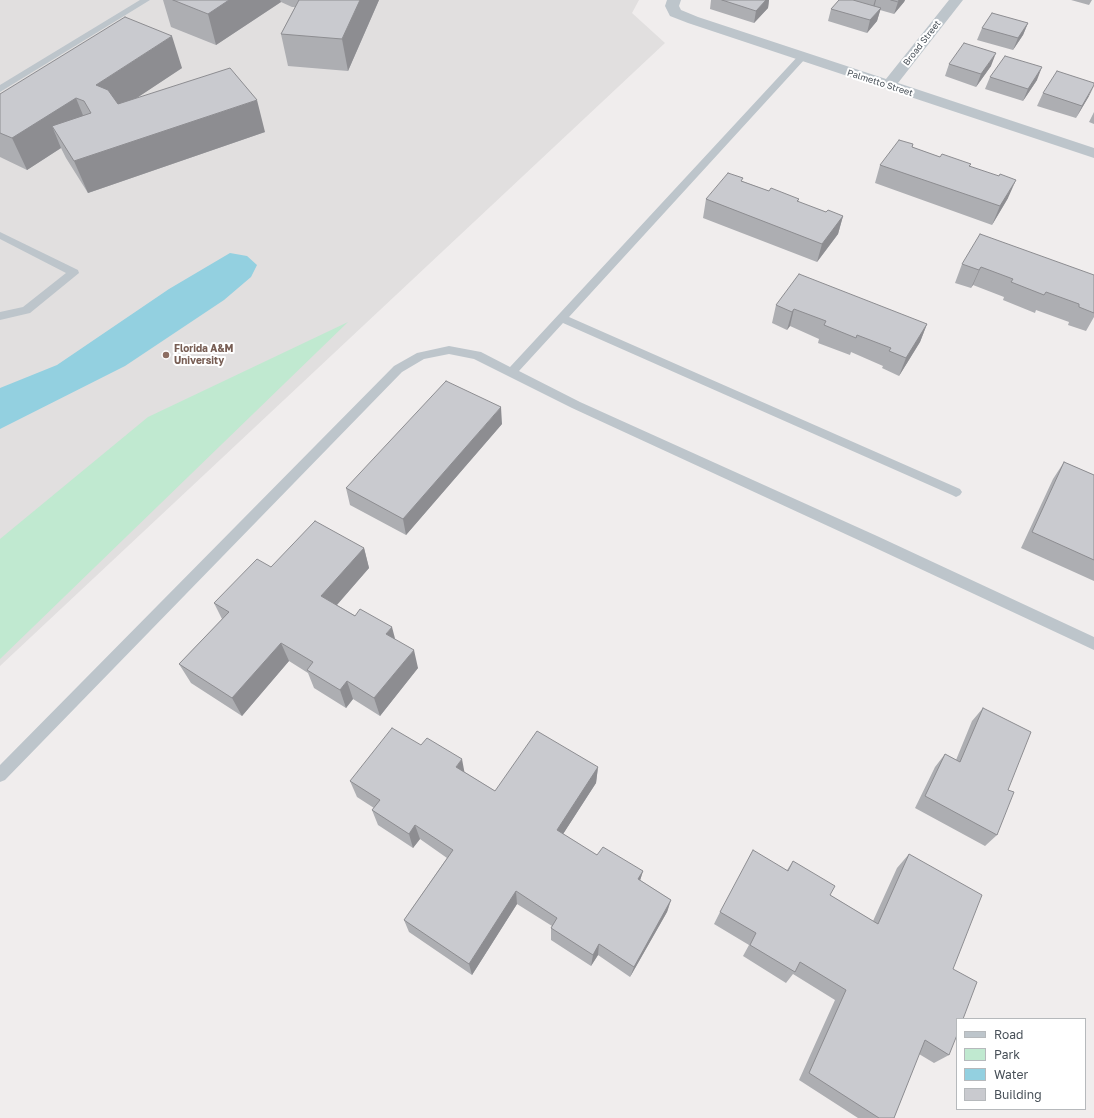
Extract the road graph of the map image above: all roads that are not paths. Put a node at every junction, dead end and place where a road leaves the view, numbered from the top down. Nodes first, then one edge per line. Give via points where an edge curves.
1 (146, 0) edge
2 (956, 0) edge
3 (673, 3) edge
4 (802, 57) junction
5 (889, 86) junction
6 (0, 89) edge
7 (1094, 153) edge
8 (0, 235) edge
9 (0, 316) edge
10 (561, 318) junction
11 (511, 373) junction
12 (956, 492) dead end
13 (1094, 644) edge
14 (0, 775) edge

1 - 6 lane
2 - 5 street, Broad Street
3 - 4 street, Palmetto Street via 675,13
4 - 5 street, Palmetto Street
4 - 10 lane
5 - 7 street, Palmetto Street
8 - 9 lane via 74,273 26,310
10 - 11 lane
10 - 12 lane
11 - 13 lane
11 - 14 lane via 477,355 449,350 421,356 398,369

